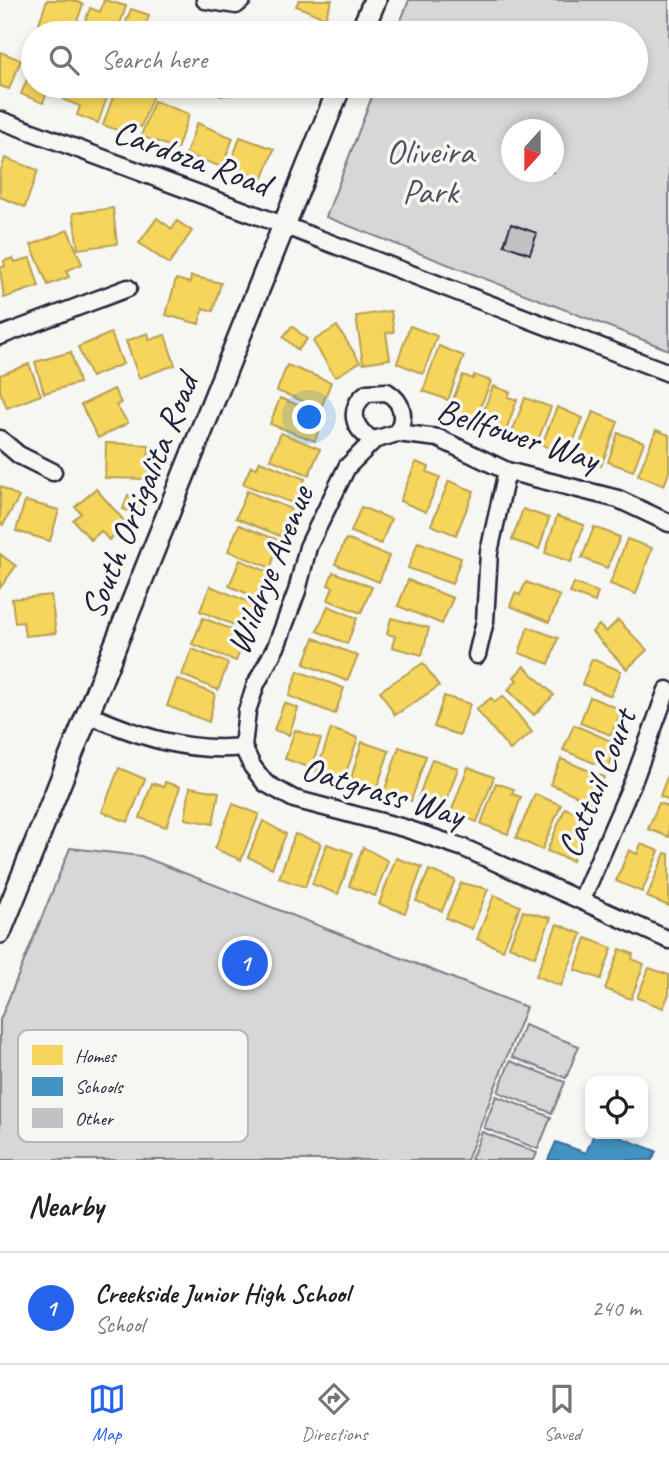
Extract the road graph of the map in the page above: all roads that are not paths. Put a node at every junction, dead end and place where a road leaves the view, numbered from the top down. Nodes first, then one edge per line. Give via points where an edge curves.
1 (205, 0) edge
2 (375, 0) edge
3 (239, 3) edge
4 (366, 21) edge
5 (335, 98) edge
6 (0, 120) edge
7 (283, 225) junction
8 (128, 288) dead end
9 (0, 336) edge
10 (669, 373) edge
11 (385, 436) joint
12 (0, 439) edge
13 (507, 471) junction
14 (53, 472) dead end
15 (669, 523) edge
16 (477, 655) dead end
17 (667, 690) dead end
18 (88, 715) junction
19 (243, 747) junction
20 (582, 899) junction
21 (0, 932) edge
22 (669, 940) edge

1 - 3 street
2 - 4 street
5 - 7 street, South Ortigalita Road
6 - 7 street, Cardoza Road
7 - 10 street, Cardoza Road
7 - 18 street, South Ortigalita Road
8 - 9 street
11 - 13 street, Bellfower Way via 438,438
11 - 19 street, Wildrye Avenue via 347,467 307,547 297,590 247,711
12 - 14 street via 19,455
13 - 15 street, Bellfower Way via 618,499
13 - 16 street via 489,552 485,621
17 - 20 street, Cattail Court
18 - 19 street via 176,746
18 - 21 street, South Ortigalita Road
19 - 20 street, Oatgrass Way via 265,783 286,796 464,848
20 - 22 street, Oatgrass Way

